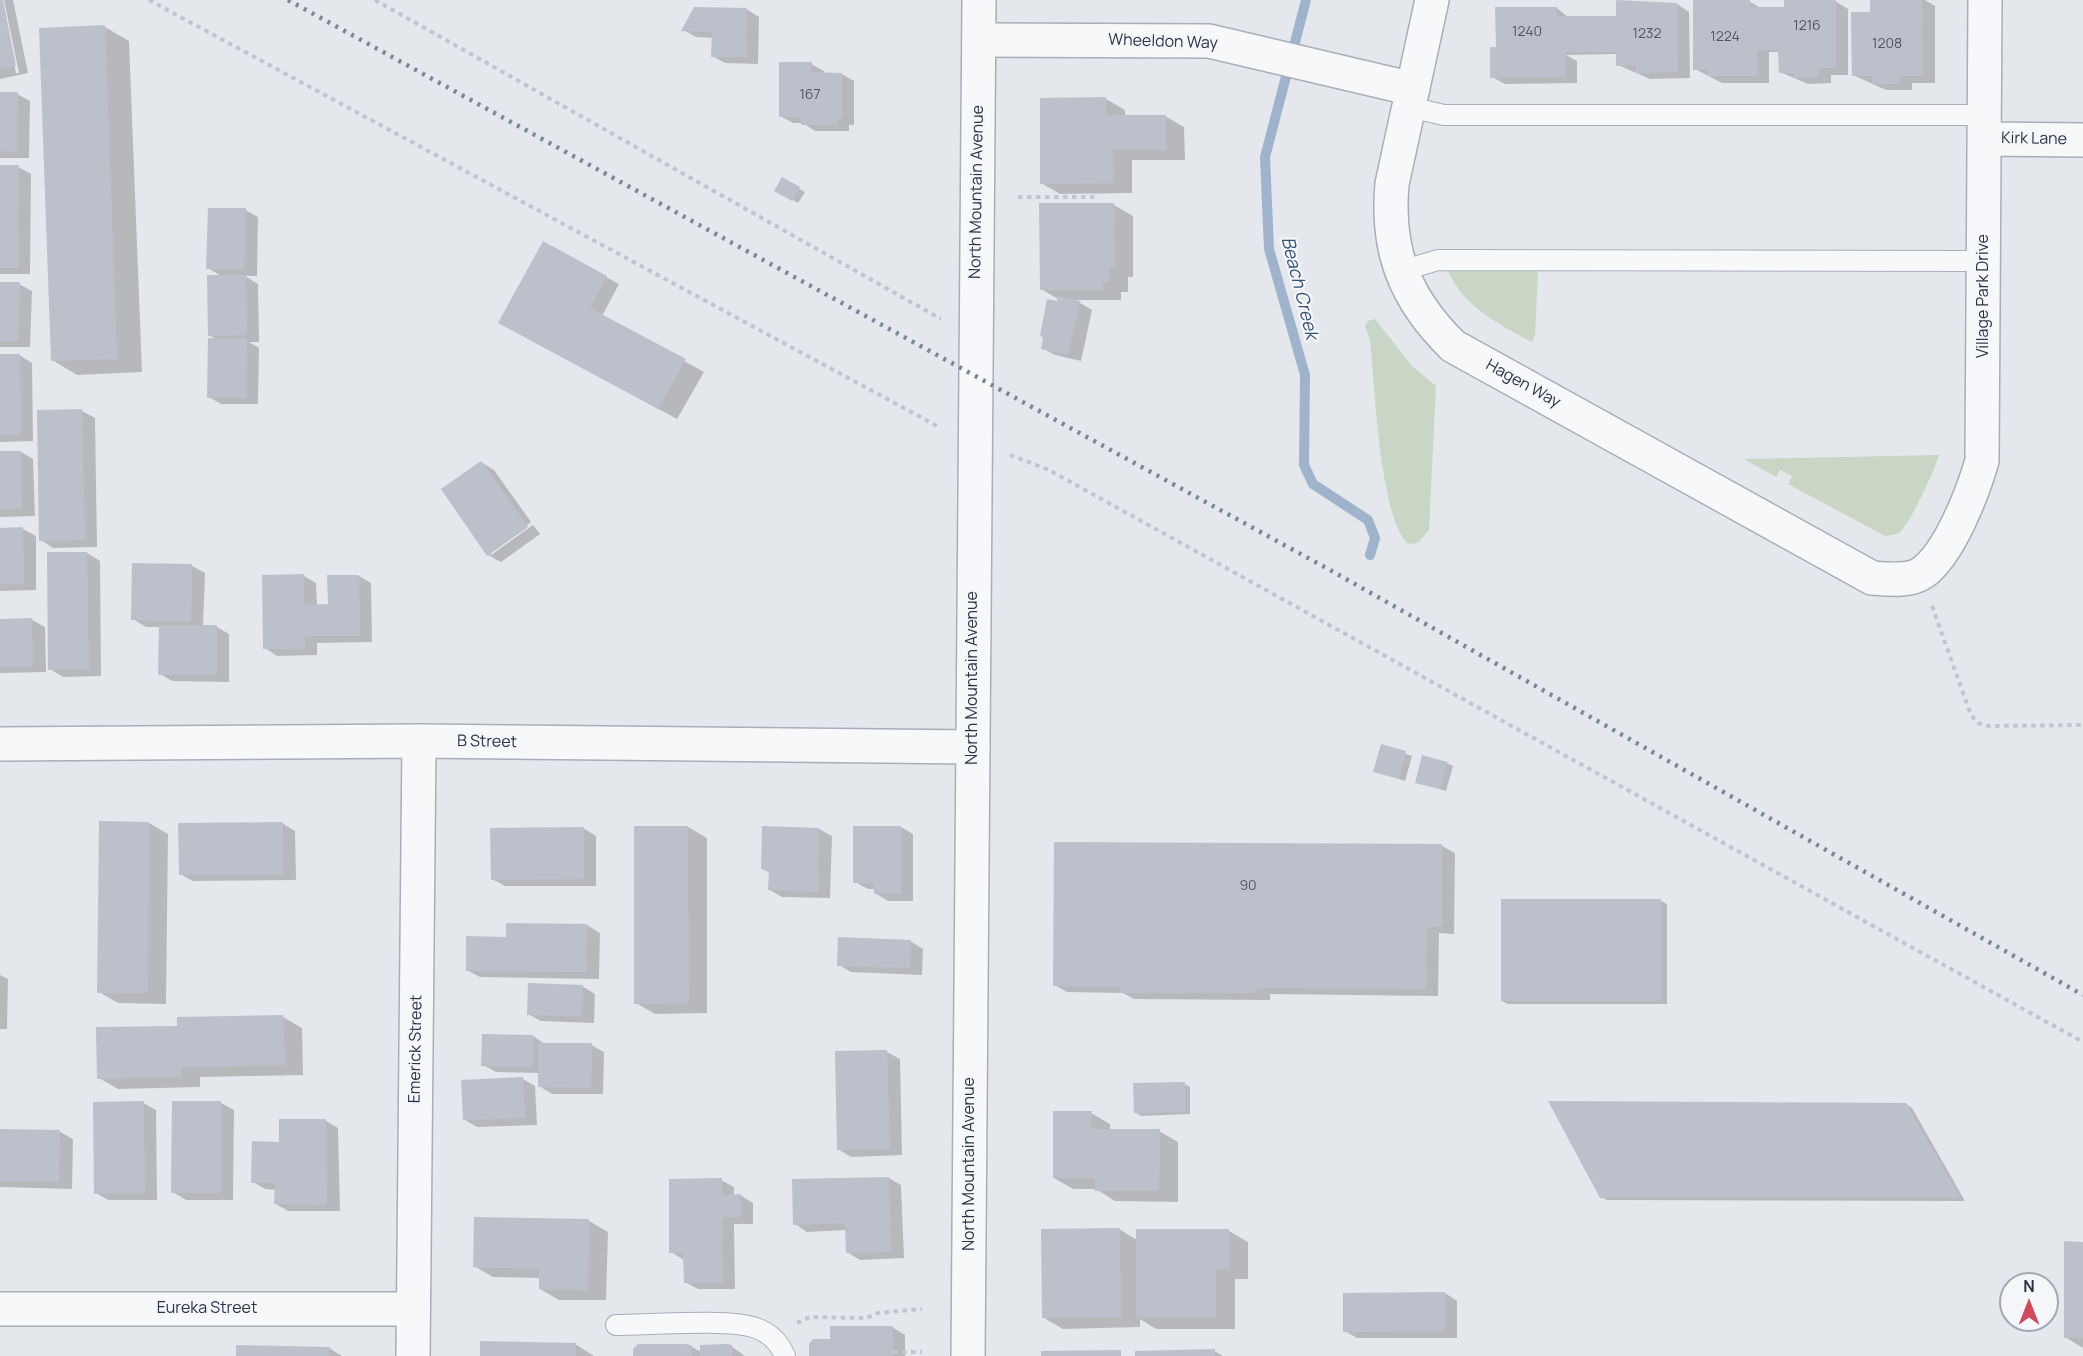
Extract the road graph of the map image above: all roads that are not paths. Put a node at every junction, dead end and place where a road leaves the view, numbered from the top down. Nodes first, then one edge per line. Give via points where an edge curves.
1 (979, 0) edge
2 (1432, 0) edge
3 (1985, 0) edge
4 (979, 40) junction
5 (1411, 98) junction
6 (1984, 127) junction
7 (2083, 140) edge
8 (1984, 261) junction
9 (1401, 271) junction
10 (1921, 575) joint
11 (419, 741) junction
12 (0, 744) edge
13 (973, 747) junction
14 (0, 1309) edge
15 (413, 1309) junction
16 (616, 1325) dead end
17 (413, 1356) edge
18 (785, 1356) edge
19 (968, 1356) edge

1 - 4 street, North Mountain Avenue
2 - 5 street, Hagen Way
3 - 6 street, Village Park Drive
4 - 5 street, Wheeldon Way via 1185,39 1233,45 1357,76
4 - 13 street, North Mountain Avenue
5 - 6 lane via 1444,115
5 - 9 street, Hagen Way via 1392,184 1390,214
6 - 7 street, Kirk Lane
6 - 8 street, Village Park Drive
8 - 9 lane via 1438,260
8 - 10 street, Village Park Drive via 1982,460 1941,554
9 - 10 street, Hagen Way via 1430,324 1453,346 1872,578 1894,580
11 - 12 street, B Street
11 - 13 street, B Street
11 - 15 street, Emerick Street
13 - 19 street, North Mountain Avenue
14 - 15 street, Eureka Street
15 - 17 street, Emerick Street
16 - 18 lane via 754,1326 774,1339

